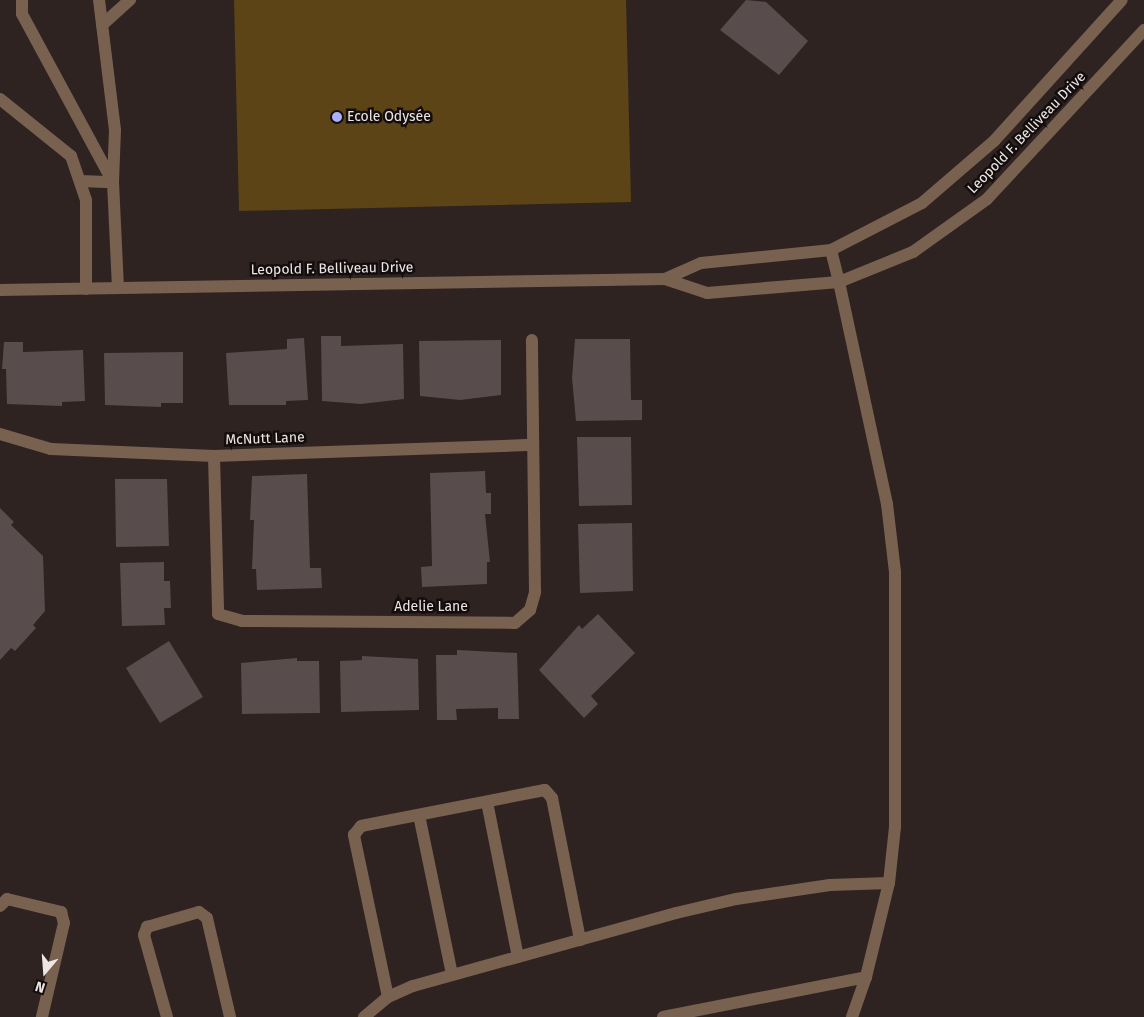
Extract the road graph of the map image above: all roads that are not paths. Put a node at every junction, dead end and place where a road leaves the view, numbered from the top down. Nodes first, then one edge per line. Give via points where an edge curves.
1 (22, 0) edge
2 (100, 0) edge
3 (130, 0) edge
4 (1122, 0) edge
5 (102, 25) junction
6 (1144, 30) edge
7 (0, 99) edge
8 (80, 181) junction
9 (113, 182) junction
10 (831, 250) junction
11 (665, 279) junction
12 (839, 282) junction
13 (86, 288) junction
14 (118, 288) junction
15 (0, 290) edge
16 (532, 340) dead end
17 (0, 434) edge
18 (533, 445) junction
19 (214, 456) junction
20 (487, 802) junction
21 (419, 815) junction
22 (889, 883) junction
23 (0, 906) edge
24 (580, 940) junction
25 (518, 957) junction
26 (452, 975) junction
27 (866, 977) junction
28 (388, 997) junction
29 (42, 1017) edge
30 (167, 1017) edge
31 (230, 1017) edge
32 (364, 1017) edge
33 (663, 1017) edge
34 (852, 1017) edge

1 - 9 street via 22,14
2 - 5 street
3 - 5 street
4 - 10 street, Leopold F. Belliveau Drive via 994,141 922,203
5 - 9 street via 116,130
6 - 12 street, Leopold F. Belliveau Drive via 987,199 913,252
7 - 8 street via 70,156
8 - 9 street
8 - 13 street via 86,200
9 - 14 street
10 - 11 street, Leopold F. Belliveau Drive via 701,263
10 - 12 street
11 - 12 street, Leopold F. Belliveau Drive via 707,293
11 - 14 street, Leopold F. Belliveau Drive
12 - 22 street via 887,504 895,572 895,828
13 - 14 street, Leopold F. Belliveau Drive
13 - 15 street, Leopold F. Belliveau Drive
16 - 18 street, Adelie Lane
17 - 19 street, McNutt Lane via 50,449
18 - 19 street, McNutt Lane
18 - 19 street, Adelie Lane via 535,592 530,610 515,623 227,620 218,614
20 - 21 street
20 - 24 street via 545,790 552,798
20 - 25 street
21 - 26 street
21 - 28 street via 361,826 354,835
22 - 24 street via 830,885 736,899
22 - 27 street
23 - 29 street via 7,899 61,912 64,923
24 - 25 street
25 - 26 street
26 - 28 street
27 - 33 street
27 - 34 street
28 - 32 street
30 - 31 street via 144,935 147,927 198,912 207,918

